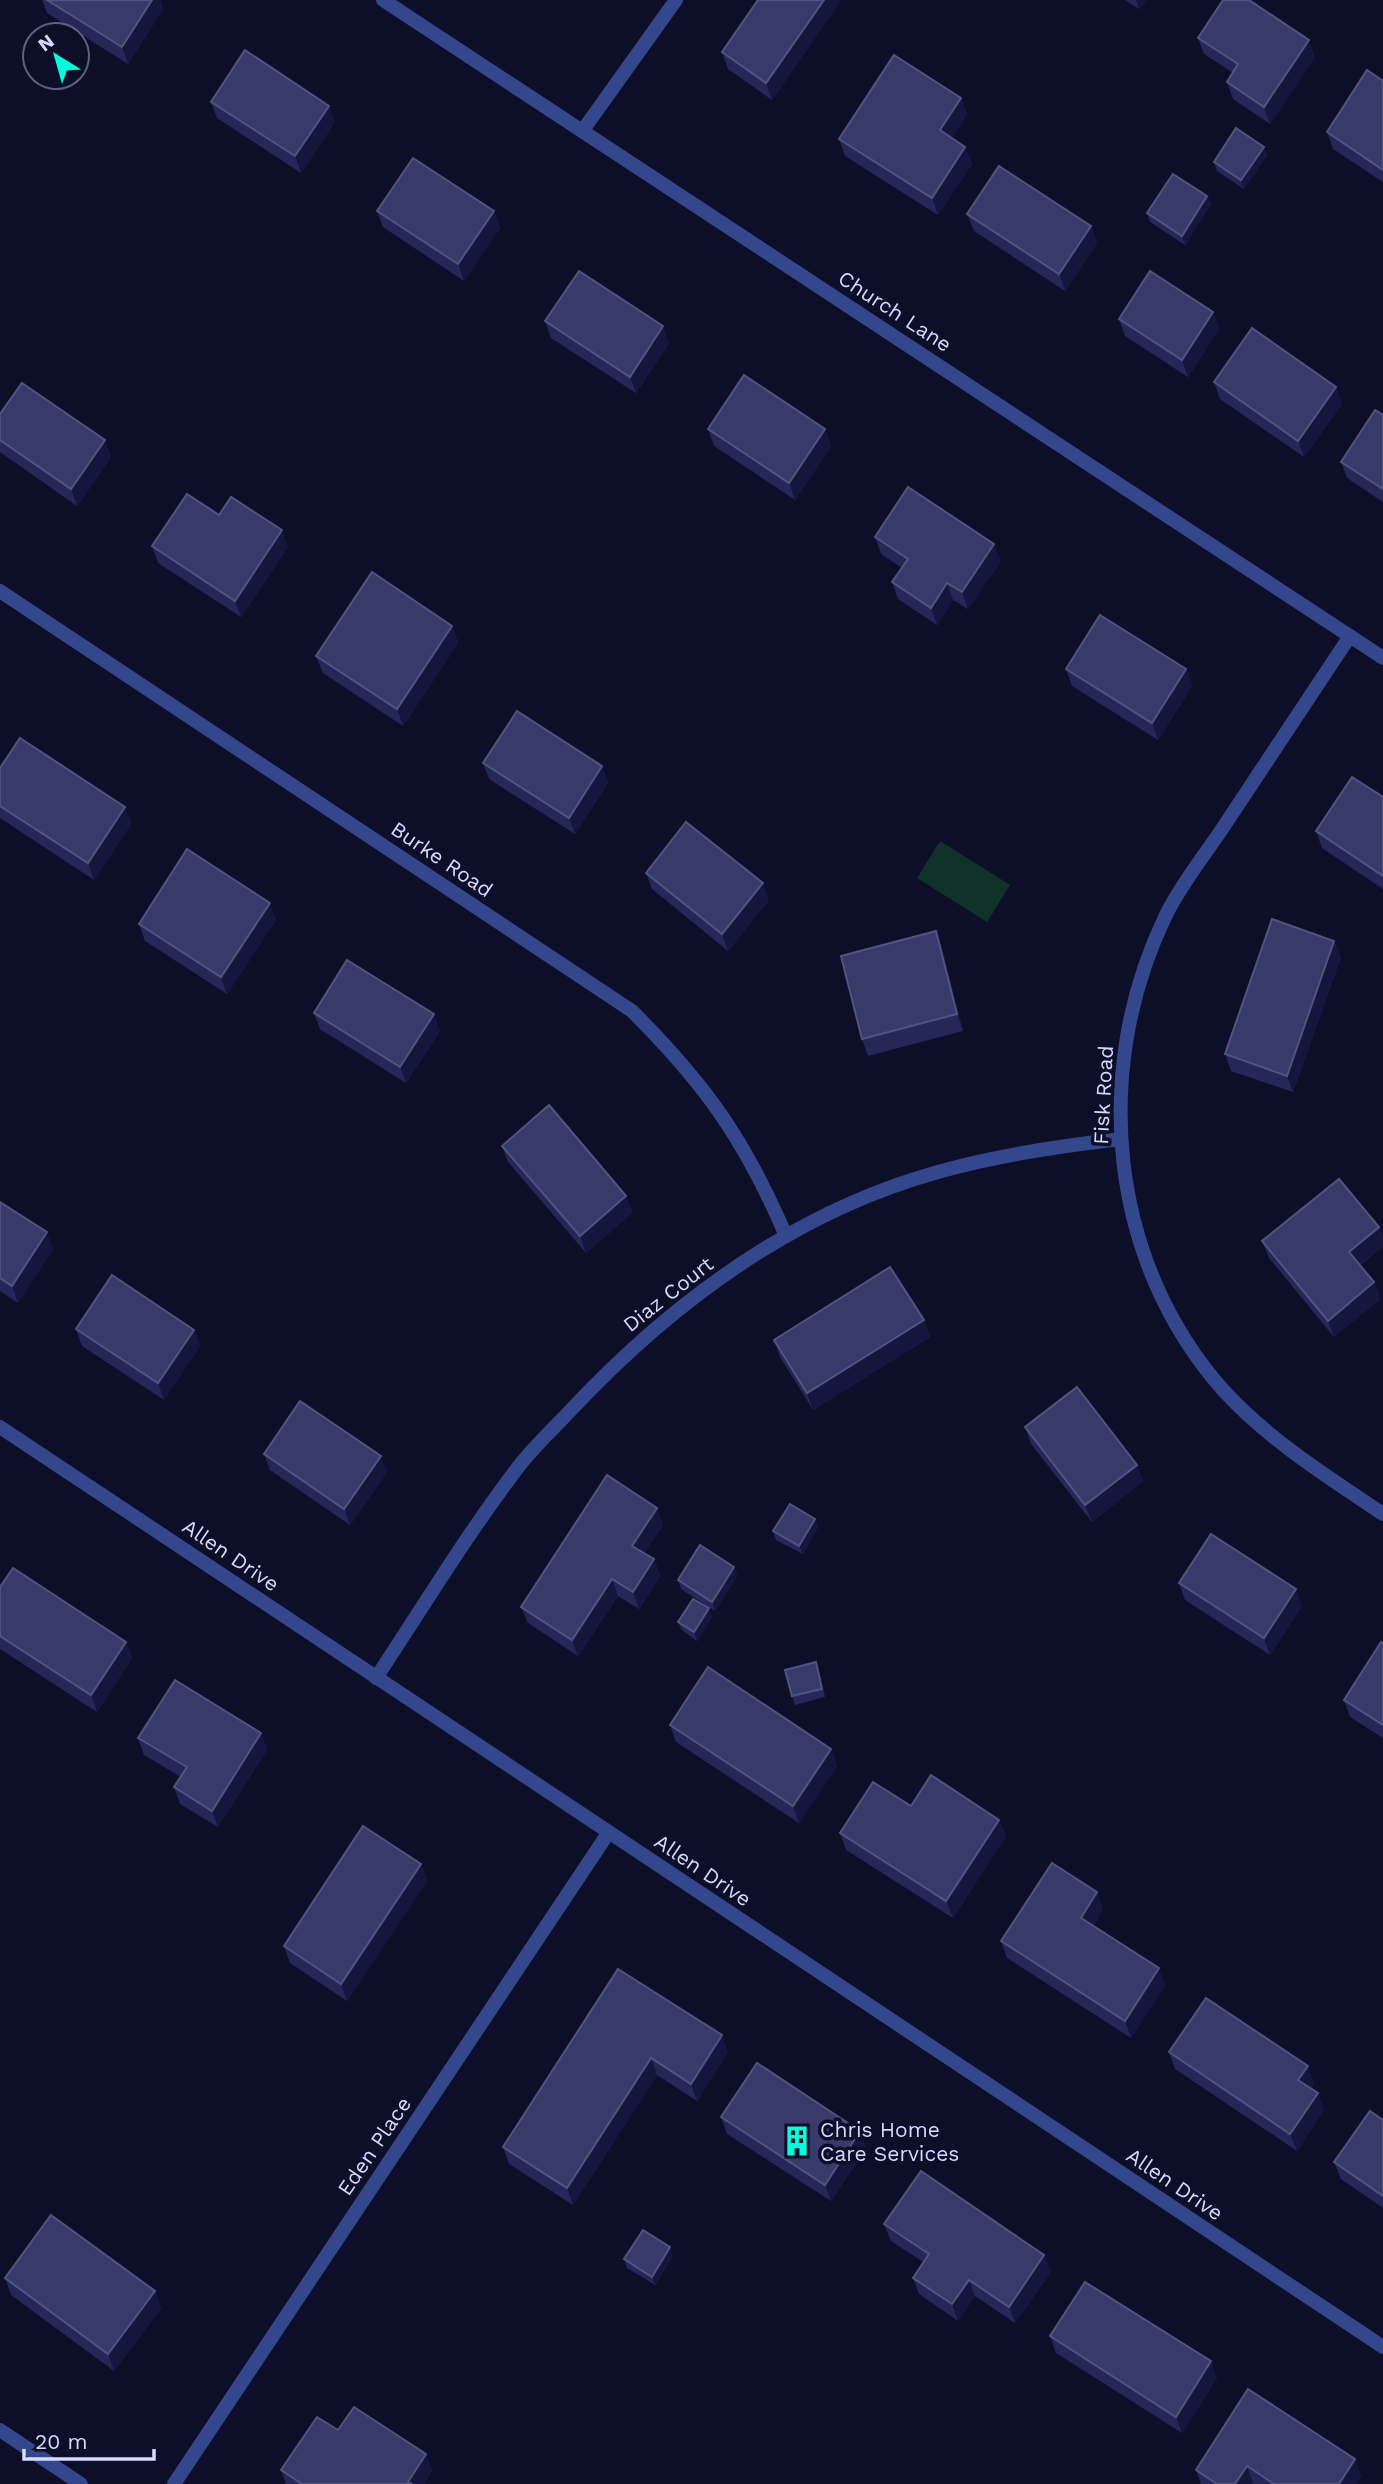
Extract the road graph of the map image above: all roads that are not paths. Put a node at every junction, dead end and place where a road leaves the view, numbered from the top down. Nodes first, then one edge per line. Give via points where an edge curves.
1 (383, 0) edge
2 (676, 0) edge
3 (583, 130) junction
4 (0, 591) edge
5 (1350, 636) junction
6 (1383, 657) edge
7 (1121, 1139) junction
8 (786, 1236) junction
9 (0, 1427) edge
10 (1383, 1514) edge
11 (376, 1678) junction
12 (608, 1832) junction
13 (1383, 2347) edge
14 (0, 2430) edge
15 (71, 2481) edge
16 (174, 2484) edge

1 - 3 street, Church Lane
2 - 3 street
3 - 5 street, Church Lane
4 - 8 street, Burke Road via 632,1011 681,1060 724,1115 759,1174
5 - 6 street, Church Lane
5 - 7 street, Fisk Road via 1167,913 1141,975 1125,1042
7 - 8 street, Diaz Court via 1034,1149 936,1172 844,1207
7 - 10 street, Fisk Road via 1133,1220 1154,1280 1185,1338 1224,1391 1288,1450
8 - 11 street, Diaz Court via 682,1305 612,1366 521,1464
9 - 11 street, Allen Drive
11 - 12 street, Allen Drive
12 - 13 street, Allen Drive
12 - 16 street, Eden Place
14 - 15 street

